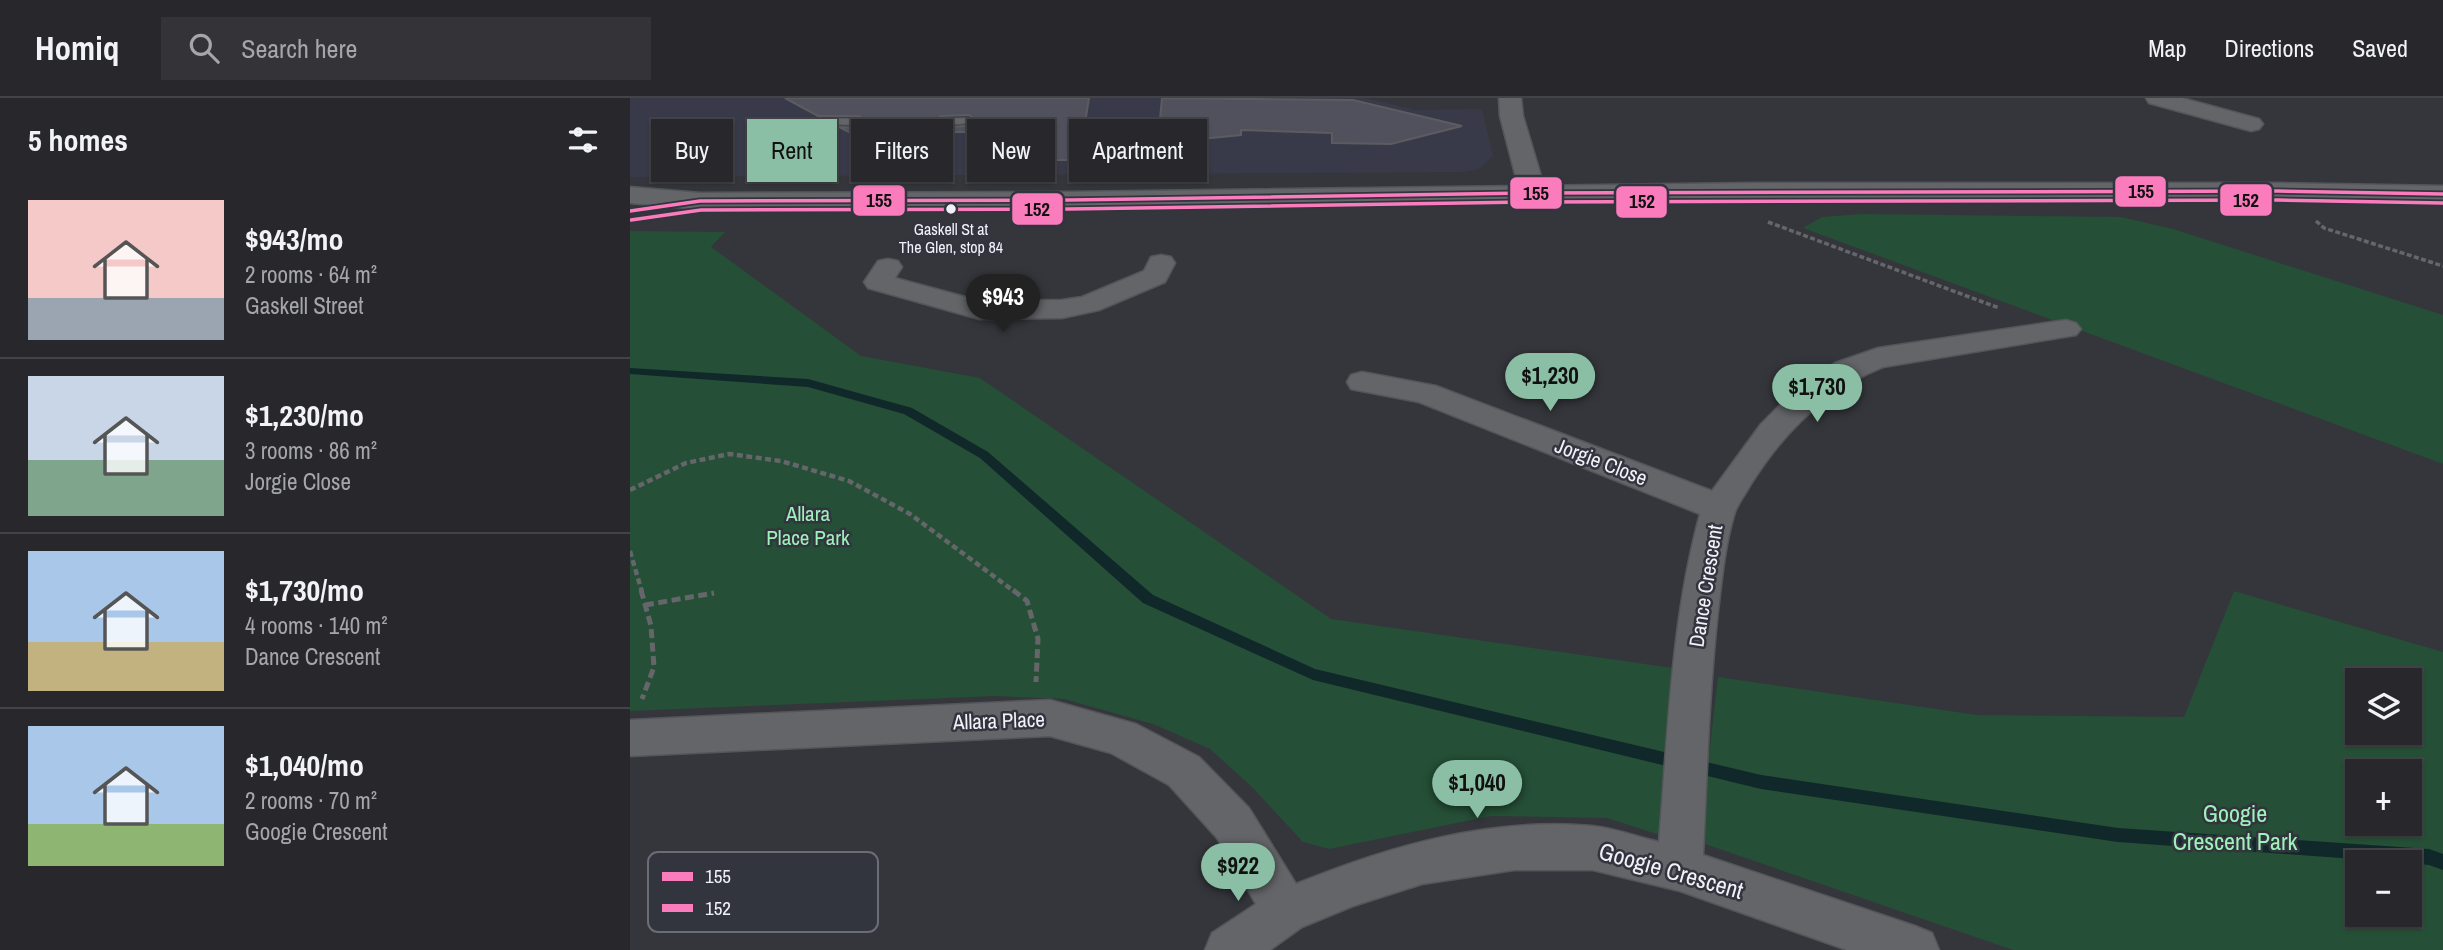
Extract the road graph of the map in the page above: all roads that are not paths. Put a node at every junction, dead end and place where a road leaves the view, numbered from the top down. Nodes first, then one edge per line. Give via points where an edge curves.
1 (1510, 98) edge
2 (2157, 98) edge
3 (2251, 124) dead end
4 (1533, 193) junction
5 (2443, 194) edge
6 (630, 195) edge
7 (700, 201) junction
8 (630, 211) edge
9 (1161, 263) dead end
10 (888, 267) dead end
11 (2066, 329) dead end
12 (1362, 382) dead end
13 (1719, 508) junction
14 (634, 724) edge
15 (1680, 869) junction
16 (1286, 911) junction
17 (1229, 950) edge
18 (1915, 950) edge

1 - 4 street via 1511,118
2 - 3 street
4 - 5 street
4 - 7 street
6 - 7 street
7 - 8 street
9 - 10 street via 1155,276 1089,304 1062,309 979,310 878,282
11 - 13 street, Dance Crescent via 1878,358 1846,370 1802,401 1772,432
12 - 13 street, Jorgie Close via 1425,393
13 - 15 street, Dance Crescent via 1707,554 1693,661
14 - 16 street, Allara Place via 1050,718 1121,737 1184,771 1233,823
15 - 16 street, Googie Crescent via 1593,848 1514,848 1422,862
15 - 18 street, Googie Crescent
16 - 17 street, Googie Crescent

